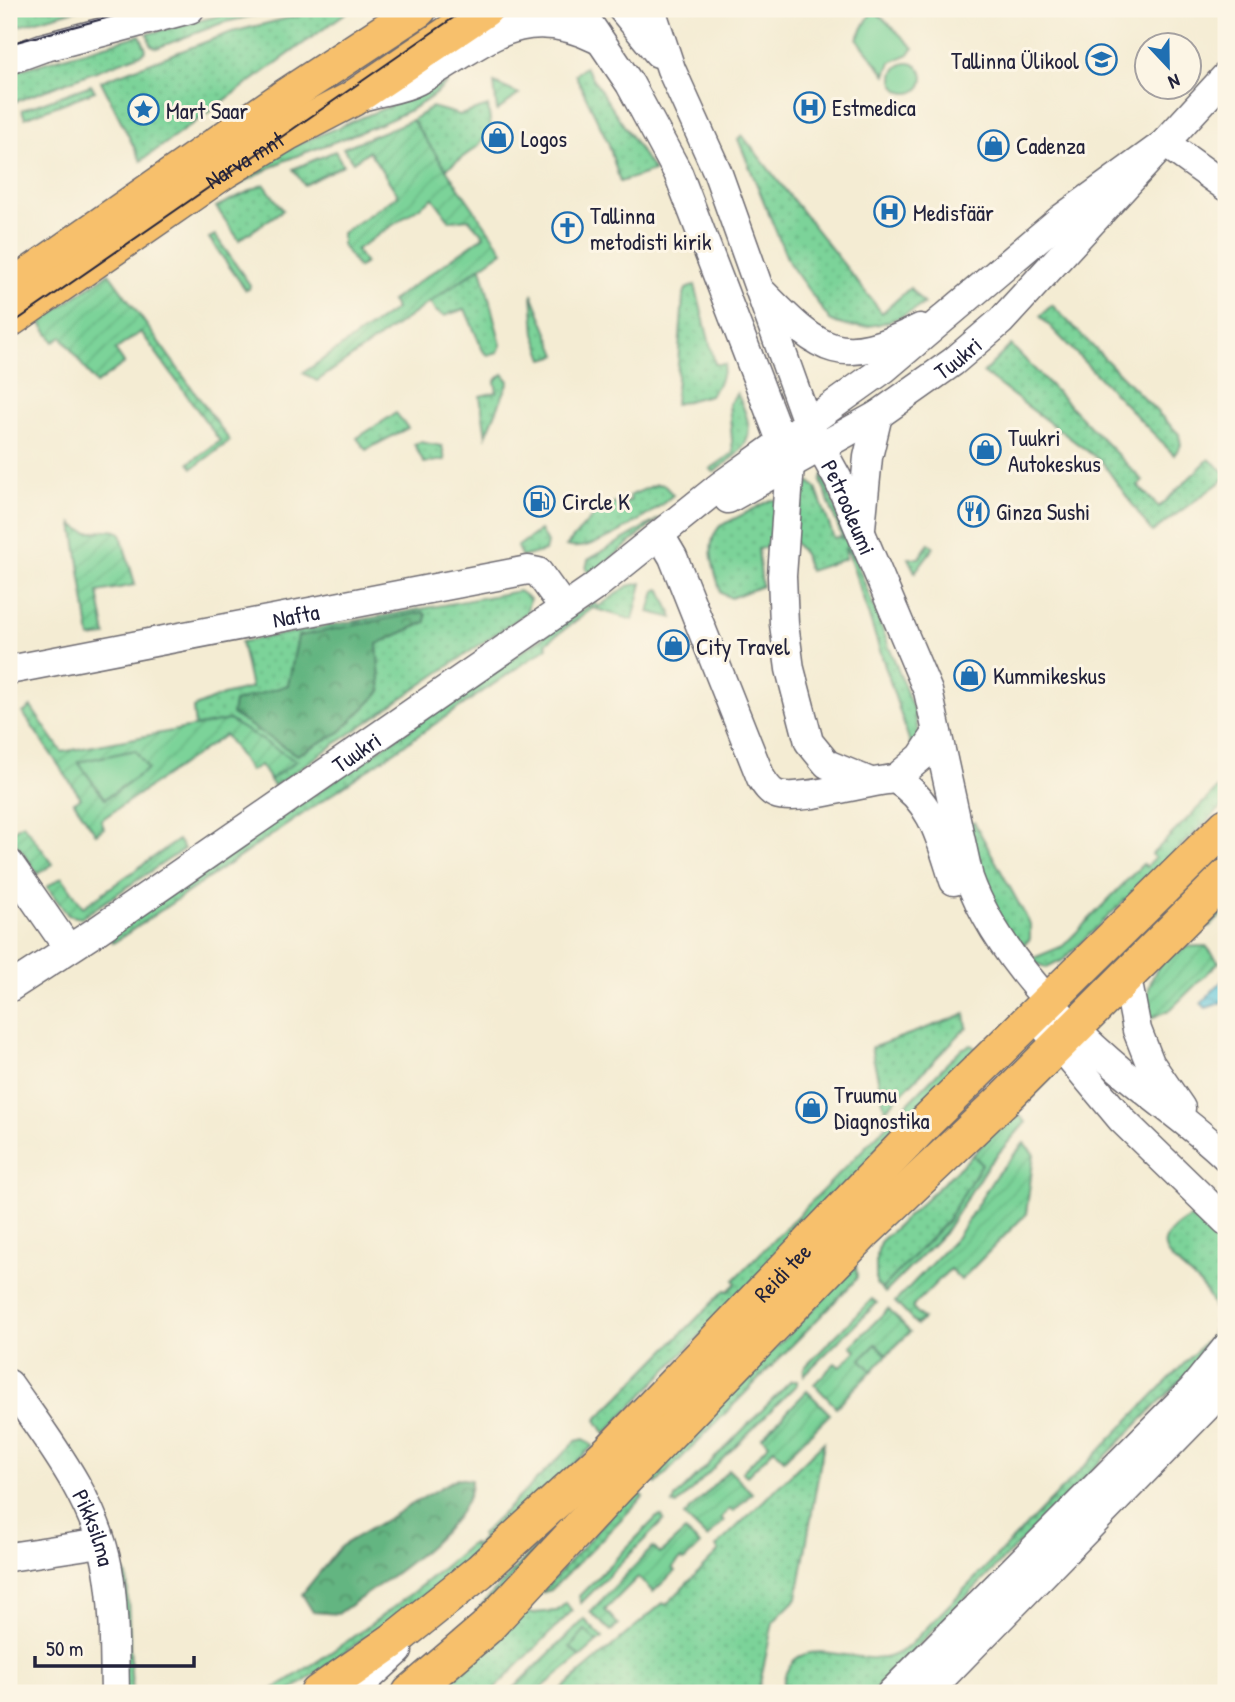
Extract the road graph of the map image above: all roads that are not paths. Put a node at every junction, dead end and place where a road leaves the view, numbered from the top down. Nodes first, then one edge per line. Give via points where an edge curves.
1 (190, 9) edge
2 (419, 9) edge
3 (485, 9) edge
4 (579, 9) edge
5 (622, 9) edge
6 (651, 9) edge
7 (597, 39) junction
8 (9, 60) edge
9 (671, 69) junction
10 (1226, 76) edge
11 (352, 99) junction
12 (1165, 143) junction
13 (1226, 187) edge
14 (757, 287) junction
15 (9, 289) edge
16 (950, 313) junction
17 (9, 320) edge
18 (878, 415) junction
19 (815, 436) junction
20 (786, 454) junction
21 (861, 531) junction
22 (660, 535) junction
23 (564, 608) junction
24 (9, 670) edge
25 (937, 733) junction
26 (881, 780) junction
27 (1226, 826) edge
28 (9, 863) edge
29 (1226, 877) edge
30 (68, 948) junction
31 (1127, 978) junction
32 (9, 988) edge
33 (1042, 1006) junction
34 (1067, 1037) junction
35 (1192, 1125) junction
36 (1226, 1157) edge
37 (1226, 1221) edge
38 (1226, 1348) edge
39 (9, 1384) edge
40 (1226, 1387) edge
41 (101, 1543) junction
42 (9, 1557) edge
43 (480, 1571) junction
44 (115, 1693) edge
45 (318, 1693) edge
46 (352, 1693) edge
47 (410, 1693) edge
48 (891, 1693) edge
49 (927, 1693) edge

1 - 8 street via 42,47
2 - 15 main road, Narva mnt
3 - 11 main road, Narva mnt
4 - 7 street
5 - 9 street
6 - 9 street, Petrooleumi
7 - 11 street via 558,23 519,24 494,34 414,83
7 - 20 street via 630,84 678,173
9 - 14 street, Petrooleumi via 717,171
10 - 12 street, Tuukri
11 - 17 main road, Narva mnt via 224,171
12 - 13 street
12 - 16 street, Tuukri via 1062,218
12 - 18 street, Tuukri via 1001,321 944,369
14 - 16 street via 803,334 833,349 875,346
14 - 19 street, Petrooleumi
16 - 19 street, Tuukri
18 - 19 street, Tuukri
18 - 21 street via 869,446
19 - 20 street, Tuukri
19 - 21 street, Petrooleumi
20 - 22 street, Tuukri via 727,500 698,506
20 - 26 street via 782,576 789,657 801,718 817,755 843,773
21 - 25 street, Petrooleumi via 928,691
22 - 23 street, Tuukri
22 - 26 street via 769,789 795,797
23 - 24 street, Nafta via 538,572 528,570
23 - 30 street, Tuukri
25 - 26 street via 921,757
25 - 33 street, Petrooleumi via 978,902
26 - 33 street via 923,801 962,906 979,938
27 - 33 main road, Reidi tee
28 - 30 street
29 - 31 main road, Reidi tee
30 - 32 street, Tuukri
31 - 34 main road, Reidi tee
31 - 35 street via 1137,1030 1150,1063
33 - 34 street
33 - 43 main road, Reidi tee via 610,1451
34 - 35 street
34 - 37 street via 1122,1120
34 - 47 main road, Reidi tee via 864,1232 486,1628
35 - 36 street
38 - 48 street via 1192,1390
39 - 41 street, Pikksilma via 82,1496
40 - 49 street
41 - 42 street
41 - 44 street, Pikksilma via 109,1577
43 - 45 main road, Reidi tee
43 - 46 street

